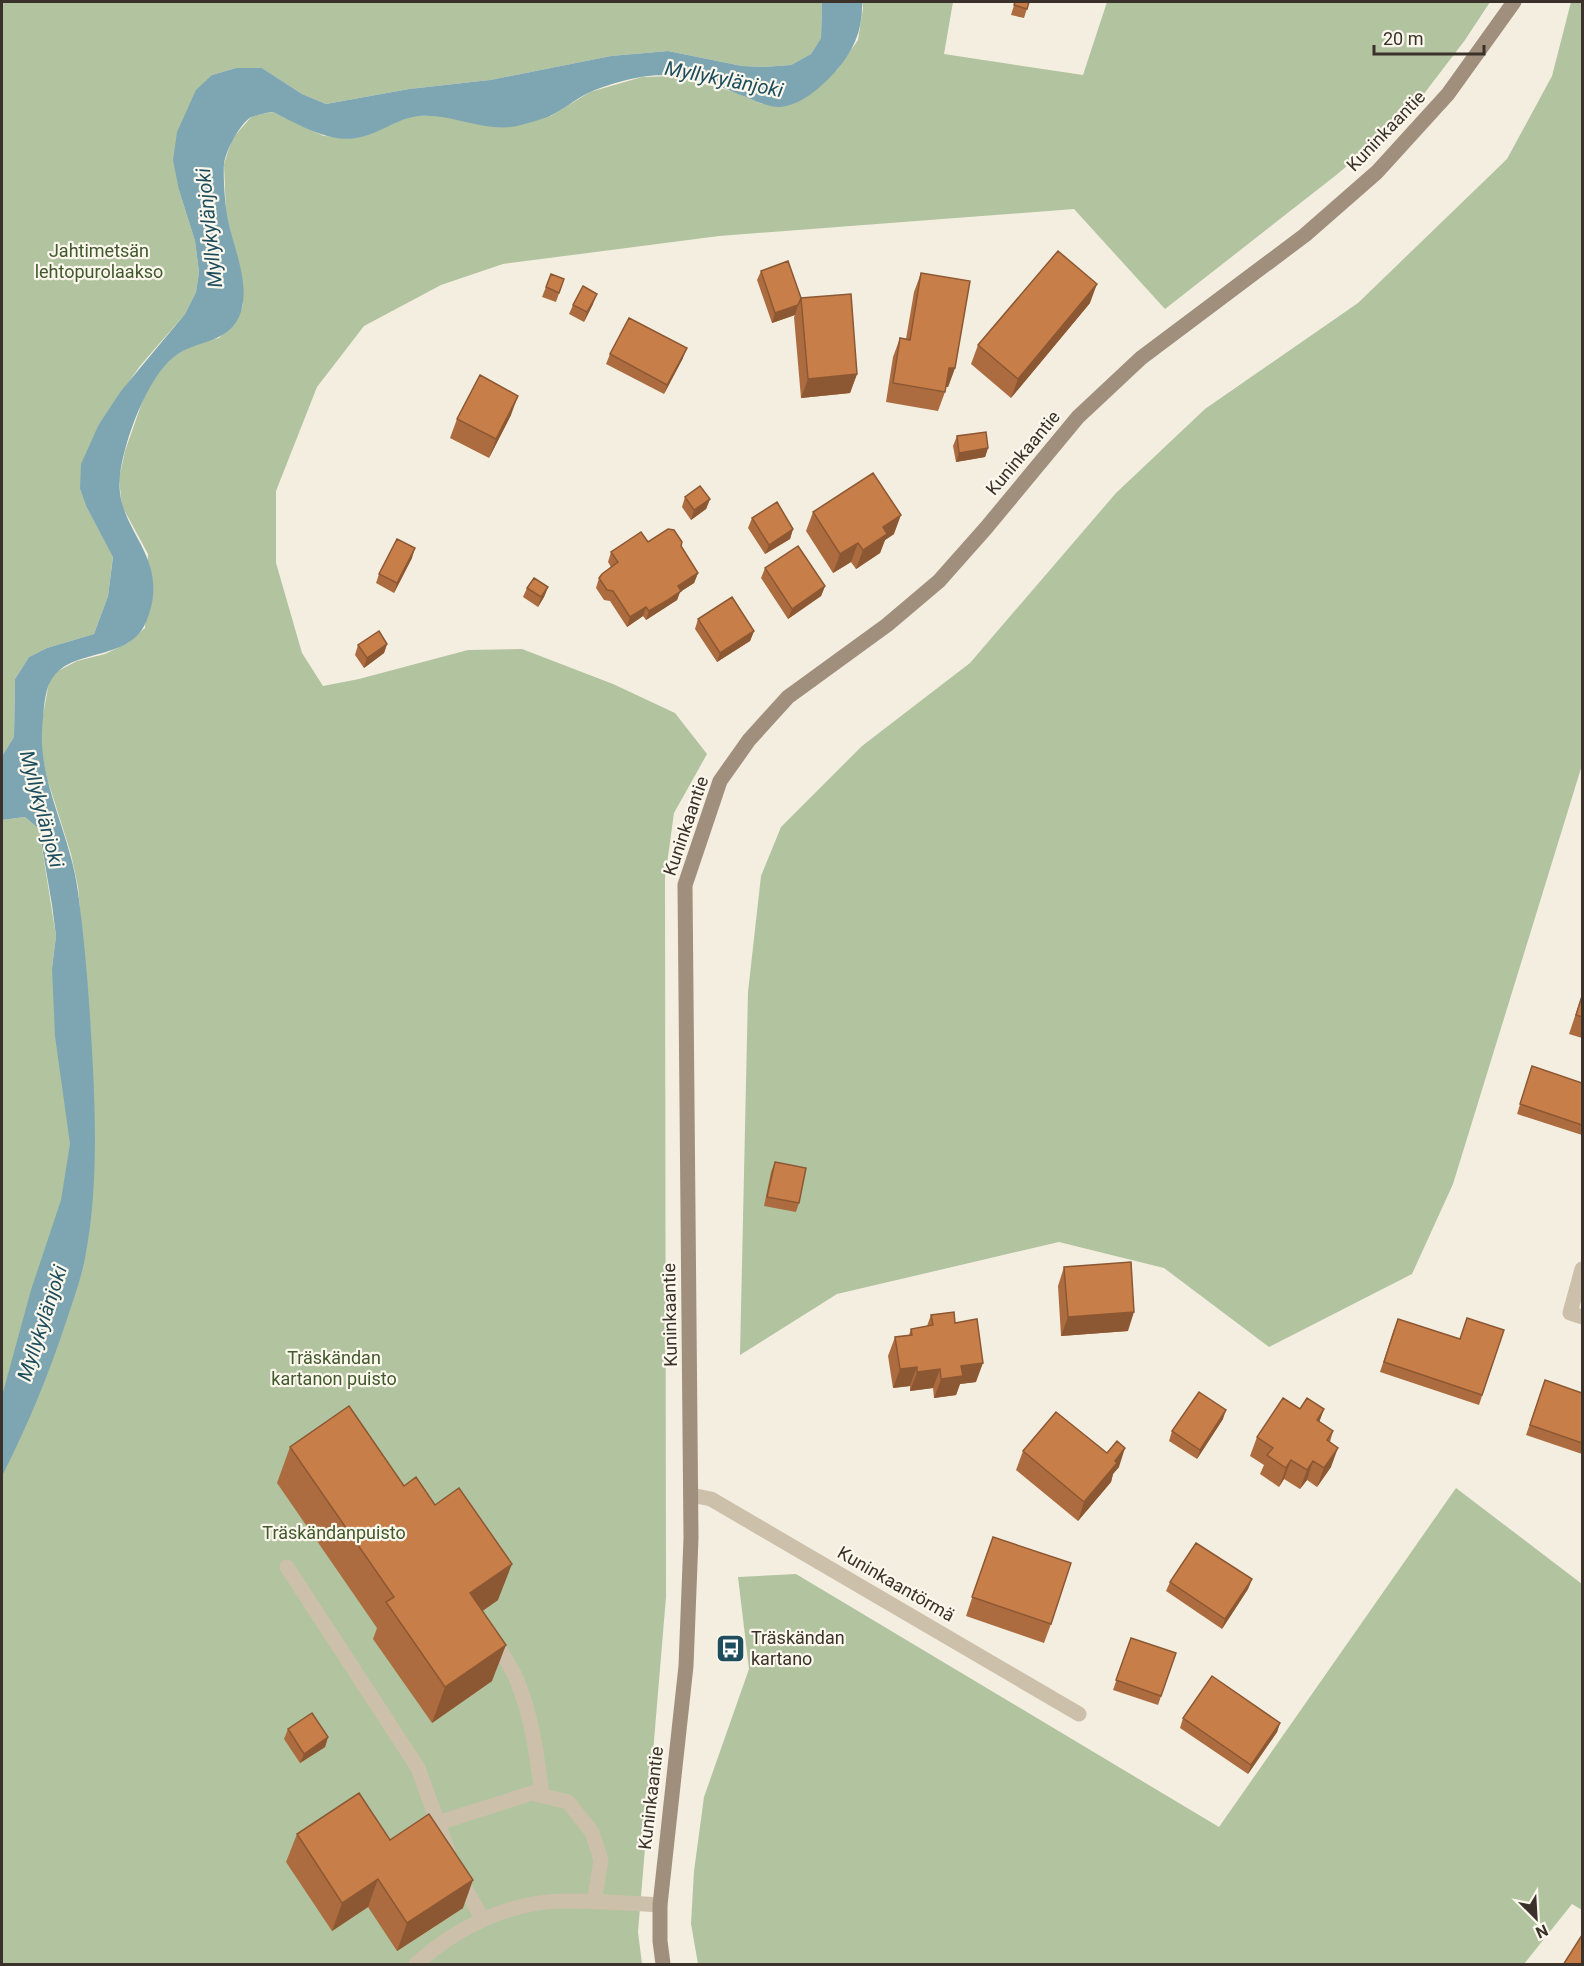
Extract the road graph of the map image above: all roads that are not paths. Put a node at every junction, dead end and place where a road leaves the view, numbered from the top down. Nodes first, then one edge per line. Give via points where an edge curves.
1 (1514, 2) edge
2 (1582, 1269) edge
3 (1582, 1317) edge
4 (691, 1495) junction
5 (287, 1567) dead end
6 (486, 1629) edge
7 (1079, 1714) dead end
8 (542, 1796) junction
9 (438, 1823) junction
10 (594, 1902) junction
11 (660, 1905) junction
12 (483, 1920) junction
13 (416, 1965) edge
14 (663, 1965) edge

1 - 4 main road, Kuninkaantie via 1448,94 1377,171 1305,235 1141,358 1078,417 939,581 887,626 788,697 749,740 720,782 685,885
2 - 3 street via 1570,1313
4 - 7 street, Kuninkaantörmä via 711,1499
4 - 11 main road, Kuninkaantie via 686,1666
5 - 9 street via 418,1768
6 - 8 street via 515,1675 527,1709
8 - 9 street via 532,1793
8 - 10 street via 568,1802 592,1832 601,1860
9 - 12 street via 455,1871
10 - 11 street
10 - 12 street via 524,1905
11 - 14 main road, Kuninkaantie
12 - 13 street via 438,1944

